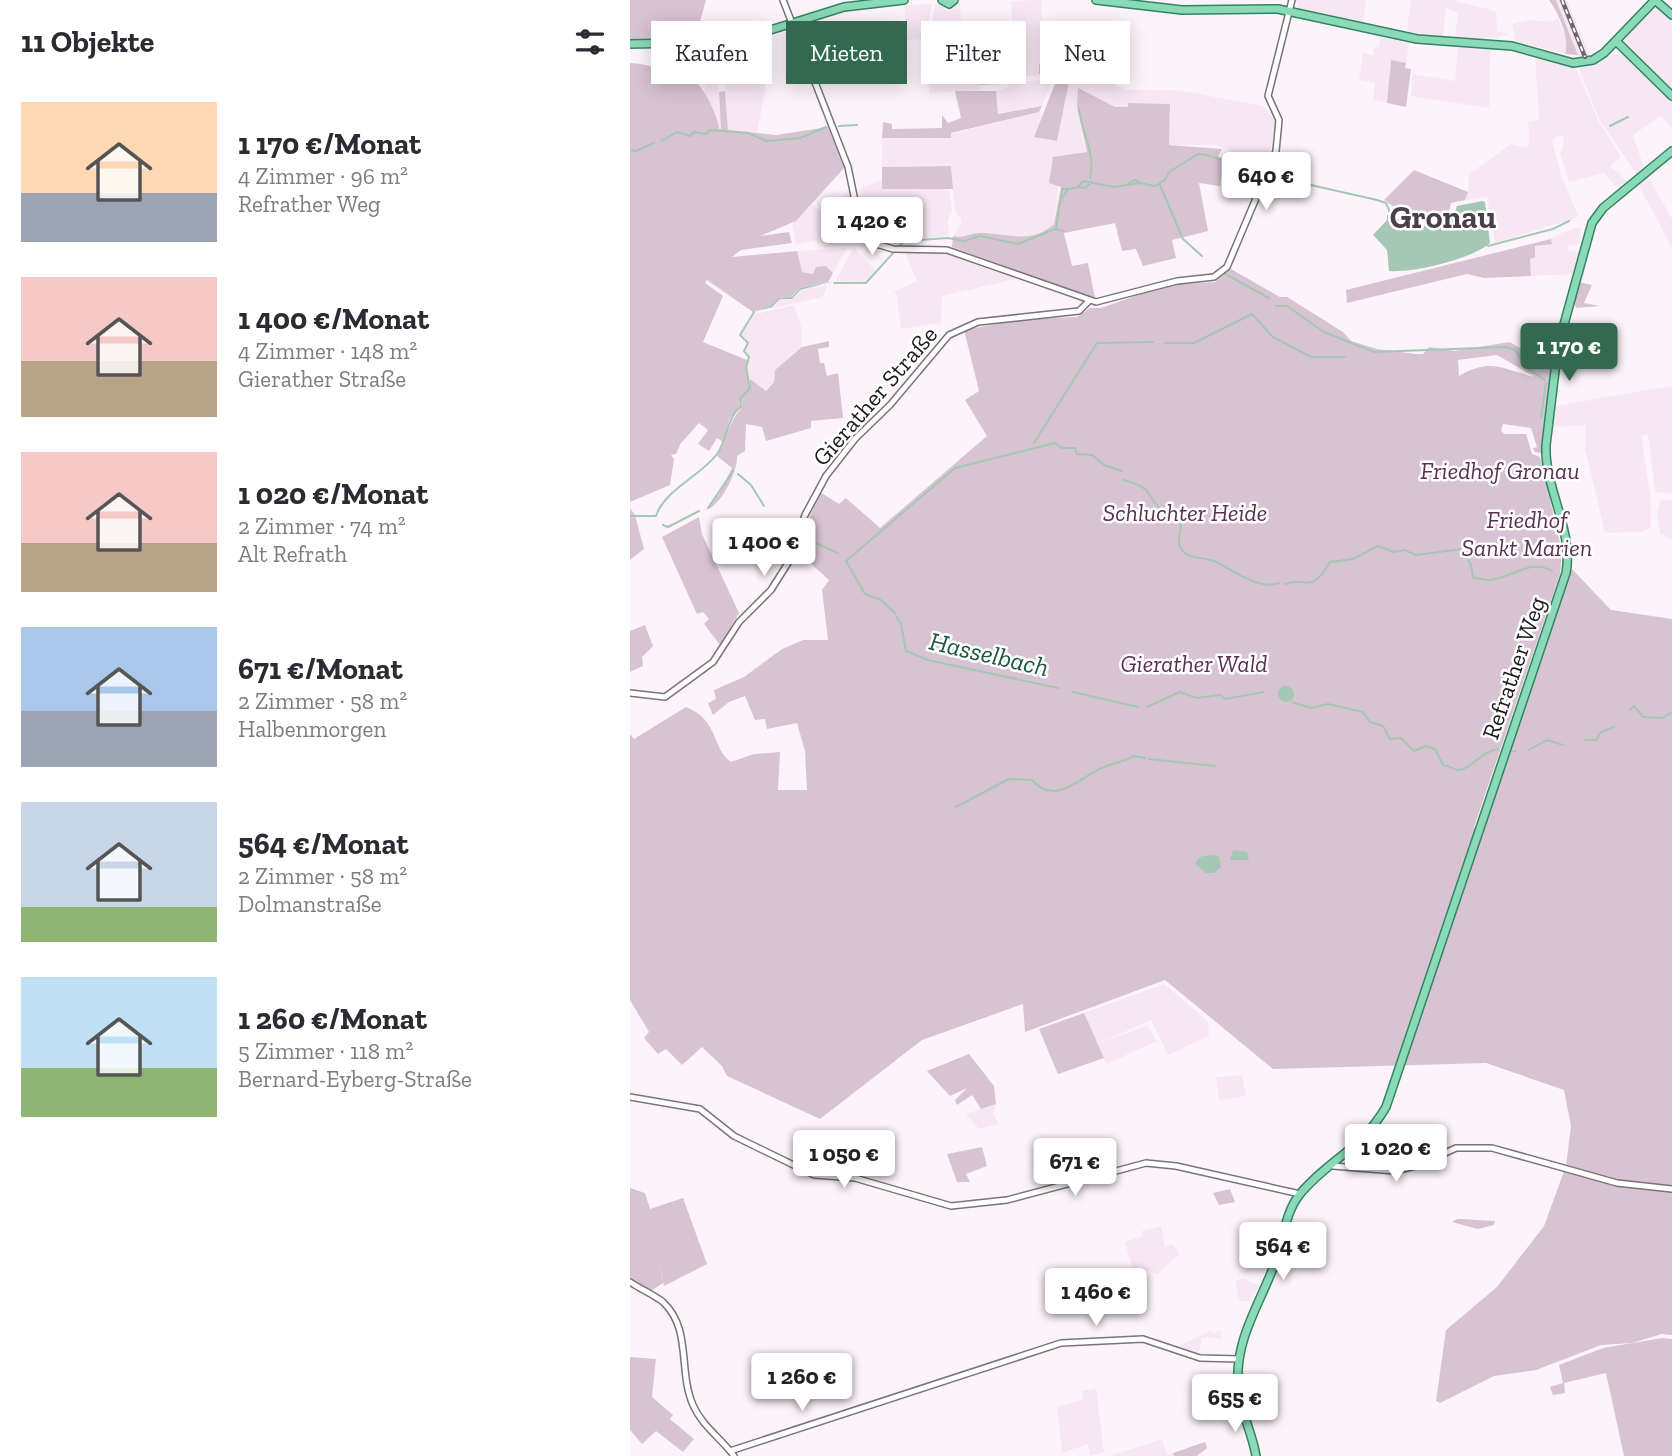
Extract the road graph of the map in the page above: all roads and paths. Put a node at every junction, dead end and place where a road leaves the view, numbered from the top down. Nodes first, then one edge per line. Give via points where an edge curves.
1 (783, 0) edge
2 (904, 0) edge
3 (942, 0) edge
4 (954, 0) edge
5 (1096, 0) edge
6 (1292, 0) edge
7 (1655, 0) edge
8 (1289, 10) junction
9 (1672, 15) edge
10 (792, 21) edge
11 (800, 21) edge
12 (786, 25) edge
13 (1617, 42) junction
14 (630, 44) edge
15 (1626, 52) junction
16 (1604, 53) junction
17 (816, 84) edge
18 (1672, 96) edge
19 (1672, 151) edge
20 (1089, 301) junction
21 (630, 693) edge
22 (630, 1097) edge
23 (1346, 1154) junction
24 (1333, 1166) junction
25 (1348, 1168) junction
26 (1672, 1189) edge
27 (1300, 1194) junction
28 (630, 1282) edge
29 (1239, 1359) junction
30 (732, 1453) edge
31 (1256, 1456) edge

1 - 10 street
2 - 11 main road via 845,7
3 - 4 main road via 947,4
5 - 8 main road via 1182,10
6 - 8 street, Gierather Straße
7 - 9 main road
7 - 13 main road
8 - 16 main road via 1417,39 1512,46 1569,63 1593,60
8 - 20 street, Gierather Straße via 1268,96 1279,120 1276,151 1227,267 1214,277 1177,281 1104,302
12 - 14 main road via 728,43
13 - 15 main road
13 - 16 main road
15 - 16 main road
15 - 18 main road
17 - 20 street via 848,167 859,220 876,244 947,250
19 - 23 main road, Refrather Weg via 1603,208 1590,226 1559,346 1545,457 1568,551 1567,570 1404,1058 1379,1119
20 - 21 street, Gierather Straße via 1079,312 978,323 949,335 826,476 781,577 739,622 713,662 665,697
22 - 27 street via 700,1109 734,1136 814,1175 862,1179 951,1206 971,1207 1040,1192 1146,1163
23 - 24 main road, Refrather Weg
23 - 25 street
24 - 25 street
24 - 27 main road, Refrather Weg
25 - 26 street via 1395,1171 1456,1149 1495,1148 1617,1183
27 - 29 main road
28 - 30 street via 663,1303 675,1317 692,1403 704,1424
29 - 30 street via 1200,1358 1149,1339 1061,1343
29 - 31 main road via 1239,1401

